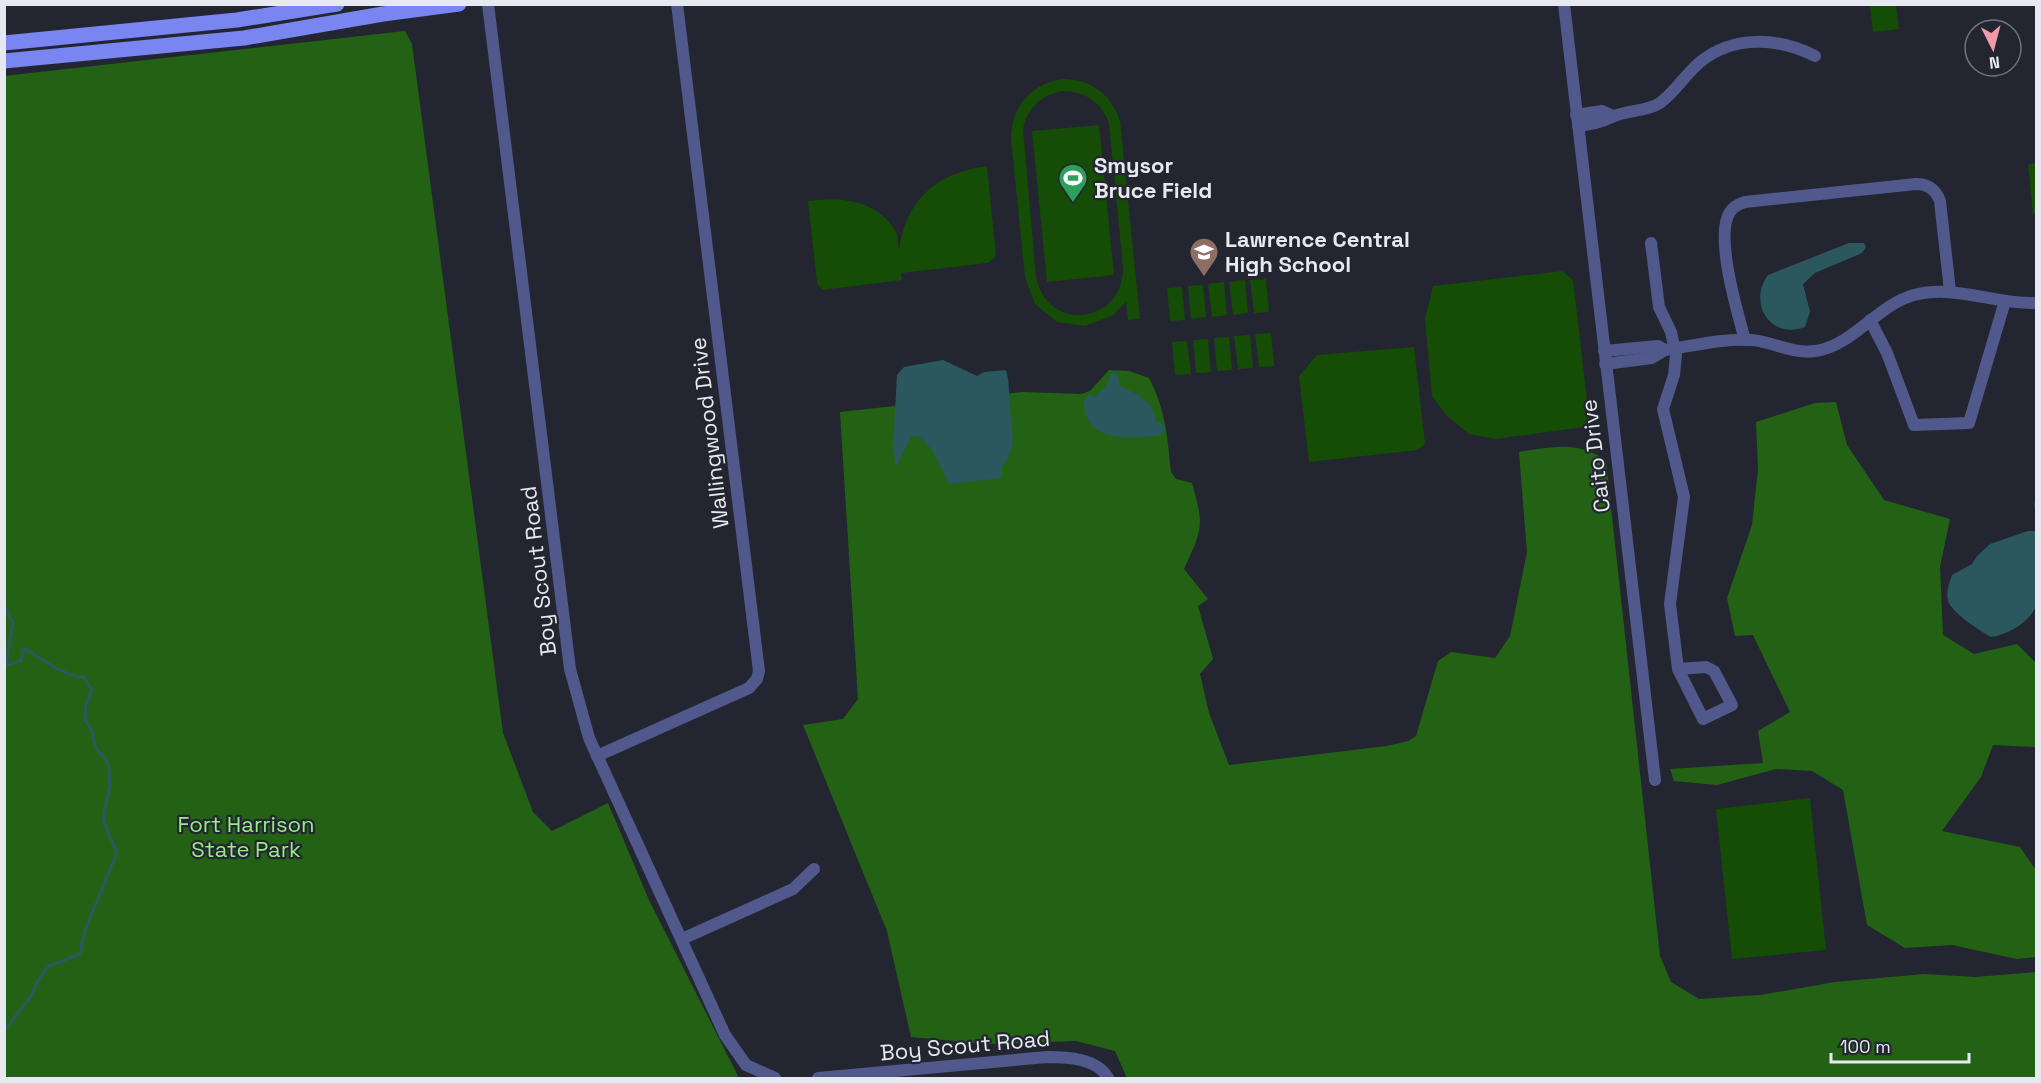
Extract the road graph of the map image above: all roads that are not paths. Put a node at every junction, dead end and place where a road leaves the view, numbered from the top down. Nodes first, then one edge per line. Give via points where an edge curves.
1 (337, 4) edge
2 (459, 4) edge
3 (488, 4) edge
4 (677, 4) edge
5 (1564, 4) edge
6 (4, 44) edge
7 (1815, 56) dead end
8 (4, 61) edge
9 (1577, 120) junction
10 (1651, 243) dead end
11 (1950, 291) junction
12 (2006, 301) junction
13 (2037, 303) edge
14 (1870, 320) junction
15 (1745, 340) junction
16 (1670, 349) junction
17 (1604, 351) junction
18 (1605, 364) junction
19 (1678, 669) junction
20 (597, 756) junction
21 (1655, 780) dead end
22 (814, 869) dead end
23 (682, 939) junction
24 (775, 1078) edge
25 (818, 1078) edge
26 (1108, 1078) edge

1 - 6 main road via 237,21
2 - 8 main road via 244,38
3 - 20 street, Boy Scout Road via 570,669 583,722
4 - 20 street, Wallingwood Drive via 759,671 749,688
5 - 9 street, Caito Drive
7 - 9 street via 1794,46 1770,42 1730,46 1698,64 1659,104 1613,116 1602,111
9 - 17 street, Caito Drive
10 - 16 street via 1659,307 1671,332
11 - 12 street
11 - 14 street via 1905,298
11 - 15 street via 1941,204 1938,194 1927,186 1745,202 1730,212 1726,239 1731,286
12 - 13 street
12 - 14 street via 1969,423 1914,425
14 - 15 street via 1838,343 1818,350 1796,351
15 - 16 street
16 - 17 street via 1658,345
16 - 18 street via 1652,358
16 - 19 street via 1675,368 1663,410 1684,497 1670,604
17 - 18 street, Caito Drive
18 - 21 street, Caito Drive
19 - 19 street via 1703,719 1732,705 1711,668
20 - 23 street, Boy Scout Road
22 - 23 street via 793,889
23 - 24 street, Boy Scout Road via 733,1049 752,1070
25 - 26 street, Boy Scout Road via 1047,1057 1092,1063

